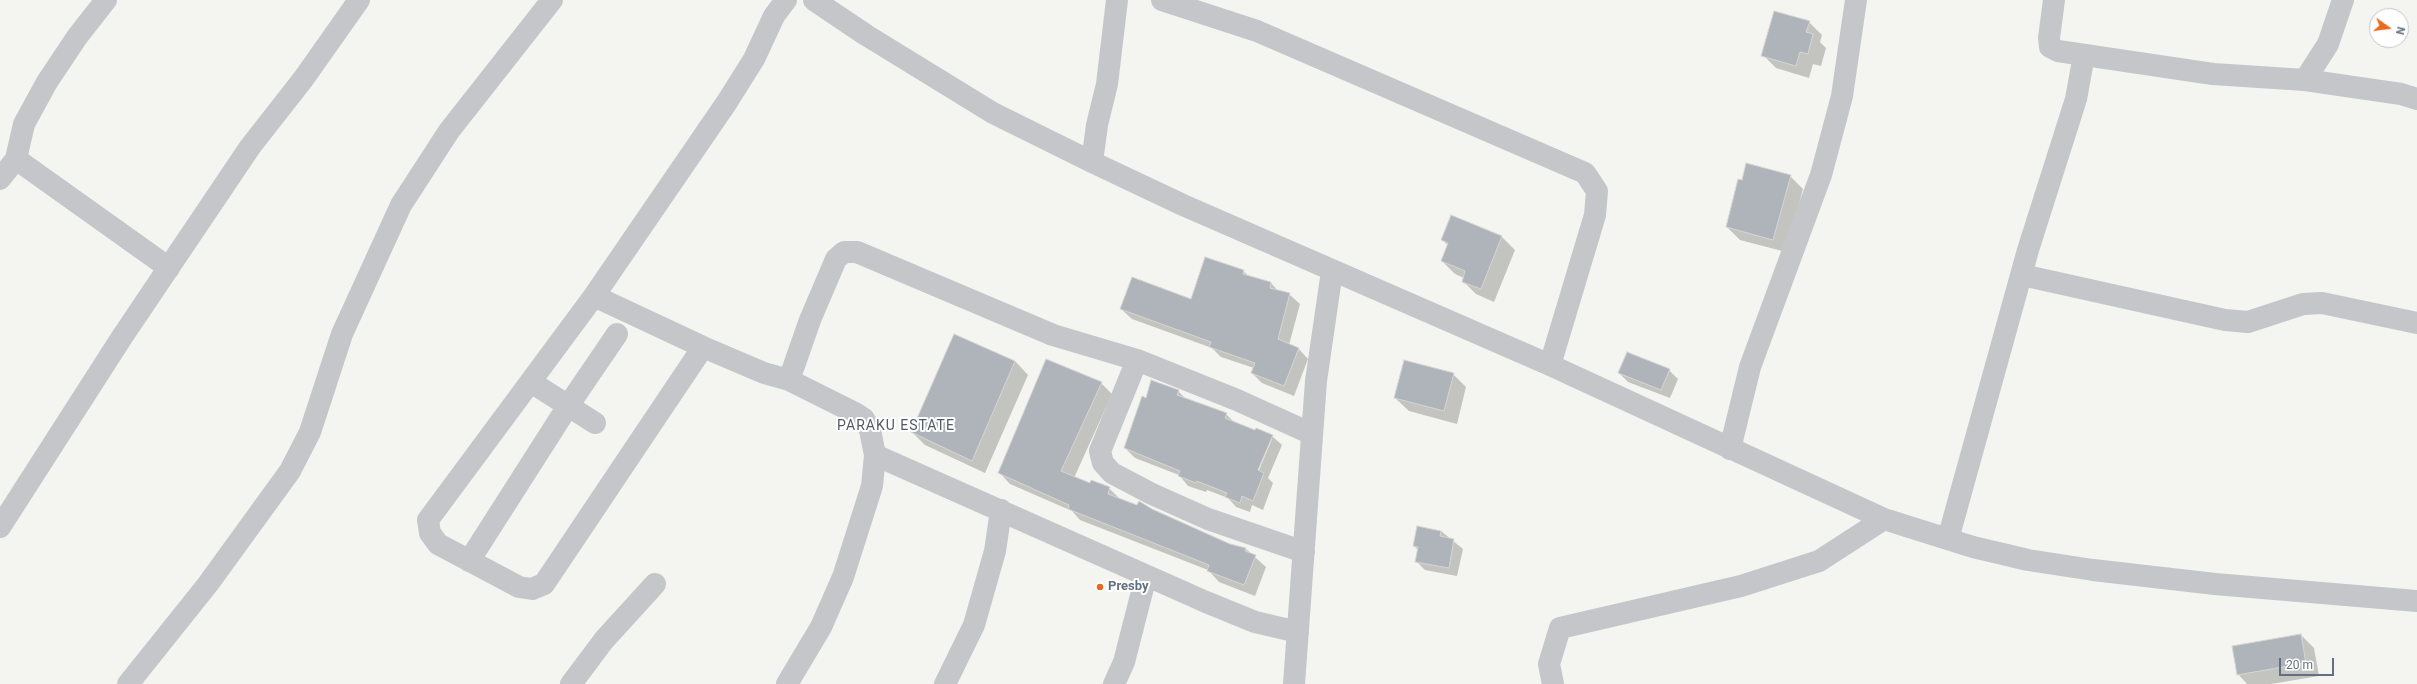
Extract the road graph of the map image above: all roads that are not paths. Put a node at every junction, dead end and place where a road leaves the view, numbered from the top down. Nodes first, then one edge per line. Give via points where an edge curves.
1 (106, 0) edge
2 (360, 0) edge
3 (552, 0) edge
4 (786, 0) edge
5 (814, 0) edge
6 (1117, 0) edge
7 (1162, 0) edge
8 (1856, 0) edge
9 (2054, 0) edge
10 (2343, 0) edge
11 (2084, 55) junction
12 (2305, 80) junction
13 (2417, 99) edge
14 (16, 159) junction
15 (1092, 162) junction
16 (0, 179) edge
17 (169, 268) junction
18 (1332, 271) junction
19 (2022, 275) junction
20 (594, 296) junction
21 (2417, 323) edge
22 (617, 334) dead end
23 (703, 347) junction
24 (1137, 360) junction
25 (1550, 365) junction
26 (789, 380) junction
27 (530, 382) junction
28 (568, 406) junction
29 (595, 423) dead end
30 (1312, 434) junction
31 (1730, 449) junction
32 (875, 455) junction
33 (1001, 510) junction
34 (1884, 519) junction
35 (0, 527) edge
36 (1948, 539) junction
37 (1304, 552) junction
38 (469, 561) junction
39 (1146, 576) junction
40 (655, 584) dead end
41 (2417, 601) edge
42 (1298, 632) junction
43 (579, 681) edge
44 (128, 684) edge
45 (787, 684) edge
46 (945, 684) edge
47 (1114, 684) edge
48 (1294, 684) edge
49 (1553, 684) edge

1 - 14 street via 47,82 24,124
2 - 17 street via 250,147
3 - 44 street via 449,131 400,205 342,334 310,432 290,471 208,584
4 - 20 street via 774,16 754,59 735,90
5 - 15 street via 993,113
6 - 15 street via 1107,84 1097,125
7 - 25 street via 1257,32 1585,173 1597,191 1595,215
8 - 31 street via 1842,96 1822,175 1750,367
9 - 11 street via 2050,47 2058,51
10 - 12 street via 2328,44
11 - 12 street via 2213,74
11 - 19 street via 2076,99
12 - 13 street via 2401,94
14 - 16 street
14 - 17 street
15 - 18 street
17 - 35 street
18 - 25 street
18 - 30 street via 1316,381
19 - 21 street via 2225,320 2248,322 2303,304 2322,303
19 - 36 street
20 - 23 street
20 - 27 street
22 - 28 street
23 - 26 street via 764,373
23 - 38 street via 544,584 532,589 519,587
24 - 26 street via 1053,335 857,252 844,252 836,259 810,320
24 - 30 street via 1237,400
24 - 37 street via 1100,452 1103,463 1112,473 1208,519
25 - 31 street
26 - 32 street via 864,419 874,443
27 - 28 street
27 - 38 street via 428,520 430,534 438,544
28 - 29 street
28 - 38 street
30 - 37 street
31 - 34 street
32 - 33 street
32 - 45 street via 872,486 843,577 821,627
33 - 39 street
33 - 46 street via 995,551 974,625
34 - 36 street
34 - 49 street via 1819,561 1741,586 1560,628 1549,664
36 - 41 street via 2028,560 2093,570 2215,584
37 - 42 street
39 - 42 street via 1256,622
39 - 47 street via 1124,662
40 - 43 street via 604,640
42 - 48 street

